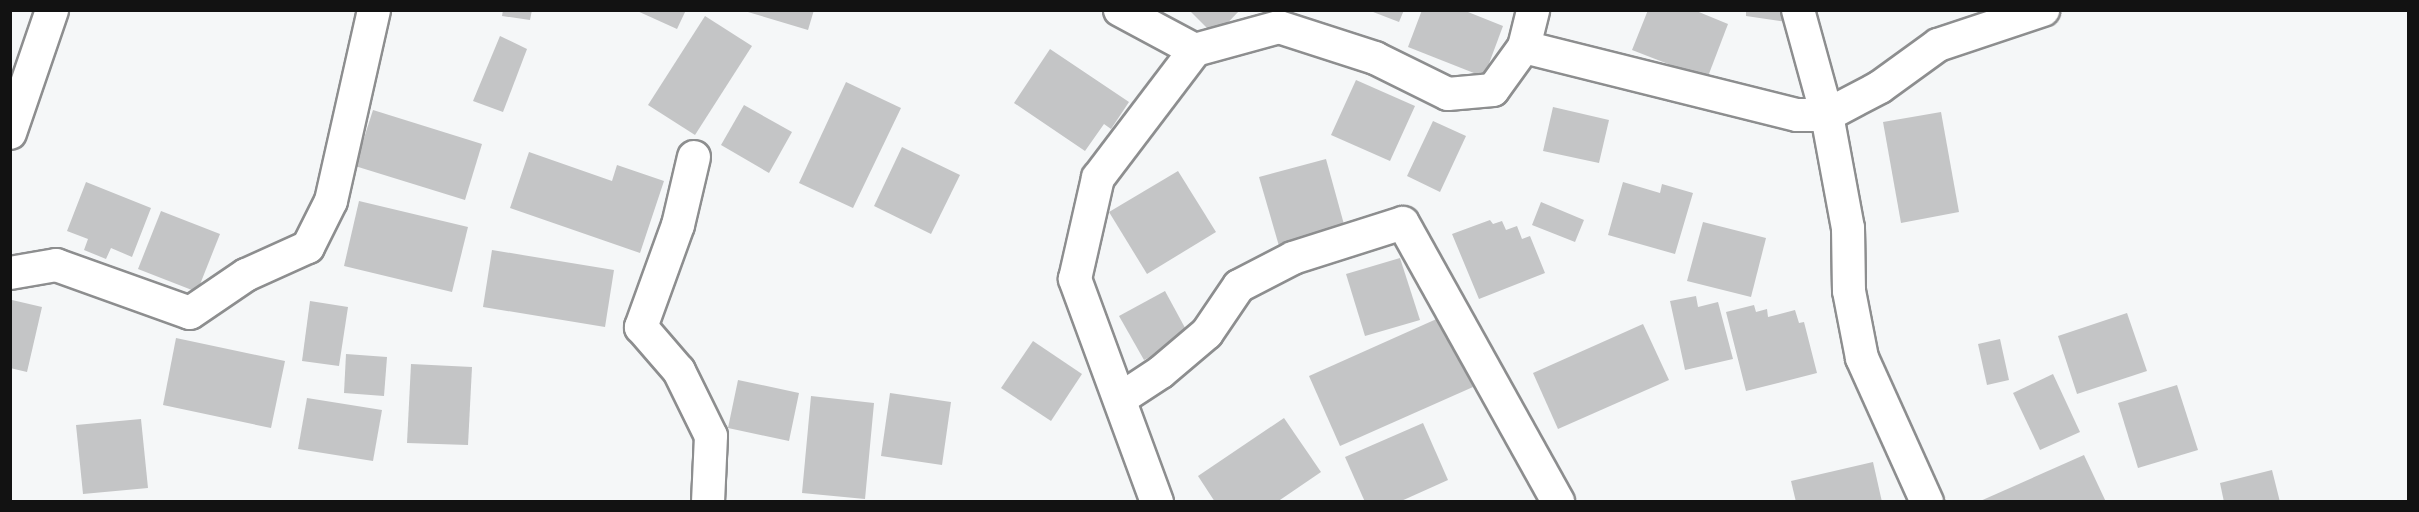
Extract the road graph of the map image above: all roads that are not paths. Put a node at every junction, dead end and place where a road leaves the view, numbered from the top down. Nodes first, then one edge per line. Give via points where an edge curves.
1 (52, 10) edge
2 (374, 10) edge
3 (1120, 10) edge
4 (1533, 10) edge
5 (1798, 10) edge
6 (2043, 10) edge
7 (1524, 47) junction
8 (1194, 50) junction
9 (1827, 115) junction
10 (10, 133) edge
11 (694, 157) dead end
12 (10, 273) edge
13 (1120, 399) junction
14 (708, 501) edge
15 (1157, 501) edge
16 (1558, 501) edge
17 (1927, 501) edge

1 - 10 street
2 - 12 street via 332,201 308,247 246,275 190,313 56,265
3 - 8 street
4 - 7 street
5 - 9 street
6 - 9 street via 1938,45 1880,87
7 - 8 street via 1493,90 1448,94 1375,58 1279,27
7 - 9 street via 1797,115
8 - 13 street via 1098,178 1083,231 1076,279
9 - 17 street via 1848,228 1849,291 1862,358
11 - 14 street via 678,225 641,327 679,371 711,436
13 - 15 street
13 - 16 street via 1161,372 1207,333 1239,286 1293,258 1403,223

